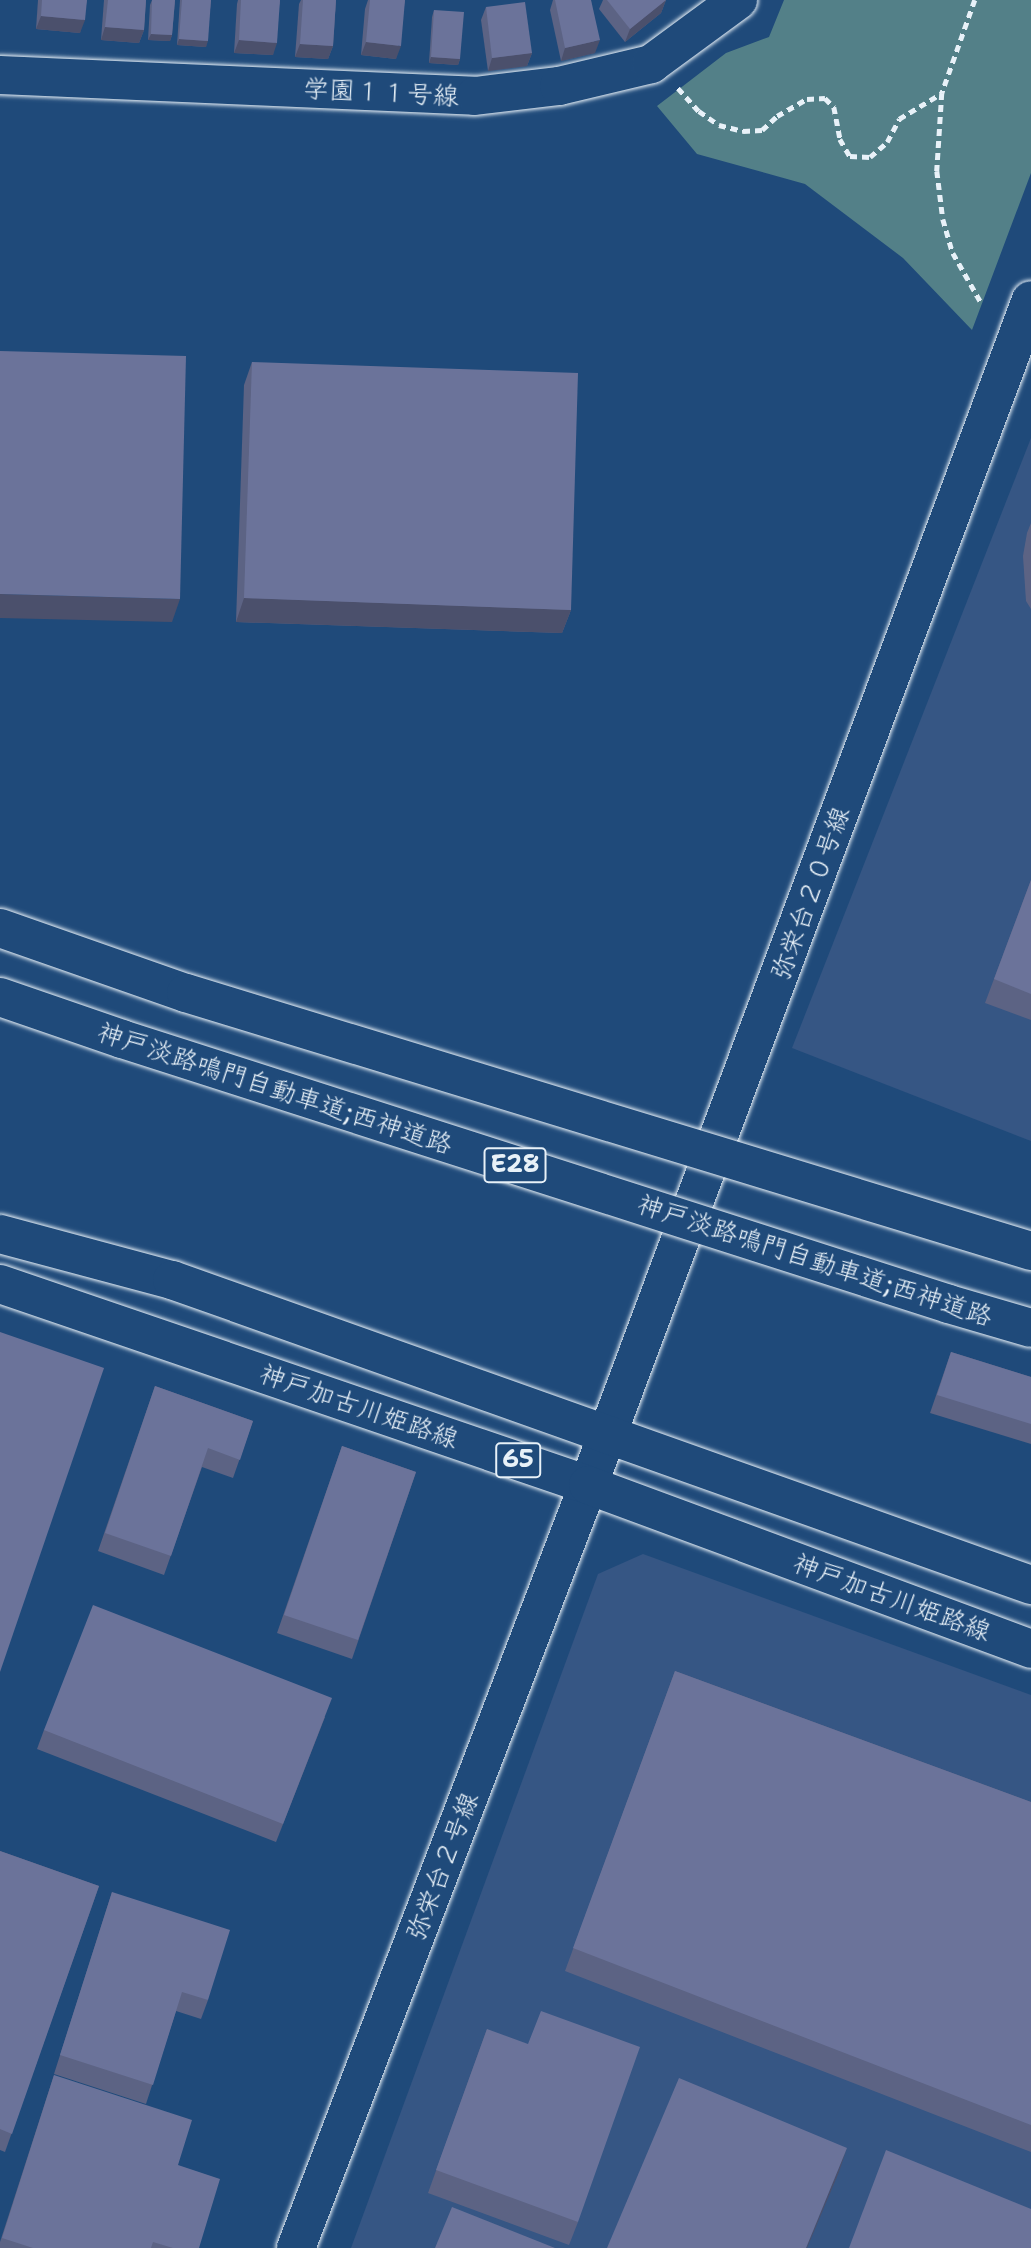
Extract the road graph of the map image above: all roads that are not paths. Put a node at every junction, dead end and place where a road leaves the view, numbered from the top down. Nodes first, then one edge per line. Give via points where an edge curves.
1 (738, 0) edge
2 (0, 75) edge
3 (1031, 300) edge
4 (0, 928) edge
5 (0, 996) edge
6 (0, 1234) edge
7 (1031, 1251) edge
8 (0, 1283) edge
9 (1031, 1328) edge
10 (608, 1433) junction
11 (588, 1485) junction
12 (1031, 1585) edge
13 (1031, 1649) edge
14 (296, 2248) edge

1 - 2 main road, 学園１１号線 via 652,64 559,86 475,96
3 - 10 main road, 弥栄台２０号線
4 - 7 main road, bridge via 186,993
5 - 9 main road, 神戸淡路鳴門自動車道;西神道路 / E28, bridge via 240,1077
6 - 10 main road, 65 via 172,1280
8 - 11 main road, 神戸加古川姫路線 / 65
10 - 11 main road, 弥栄台２０号線
10 - 12 main road, 65
11 - 13 main road, 神戸加古川姫路線 / 65
11 - 14 main road, 弥栄台２号線

